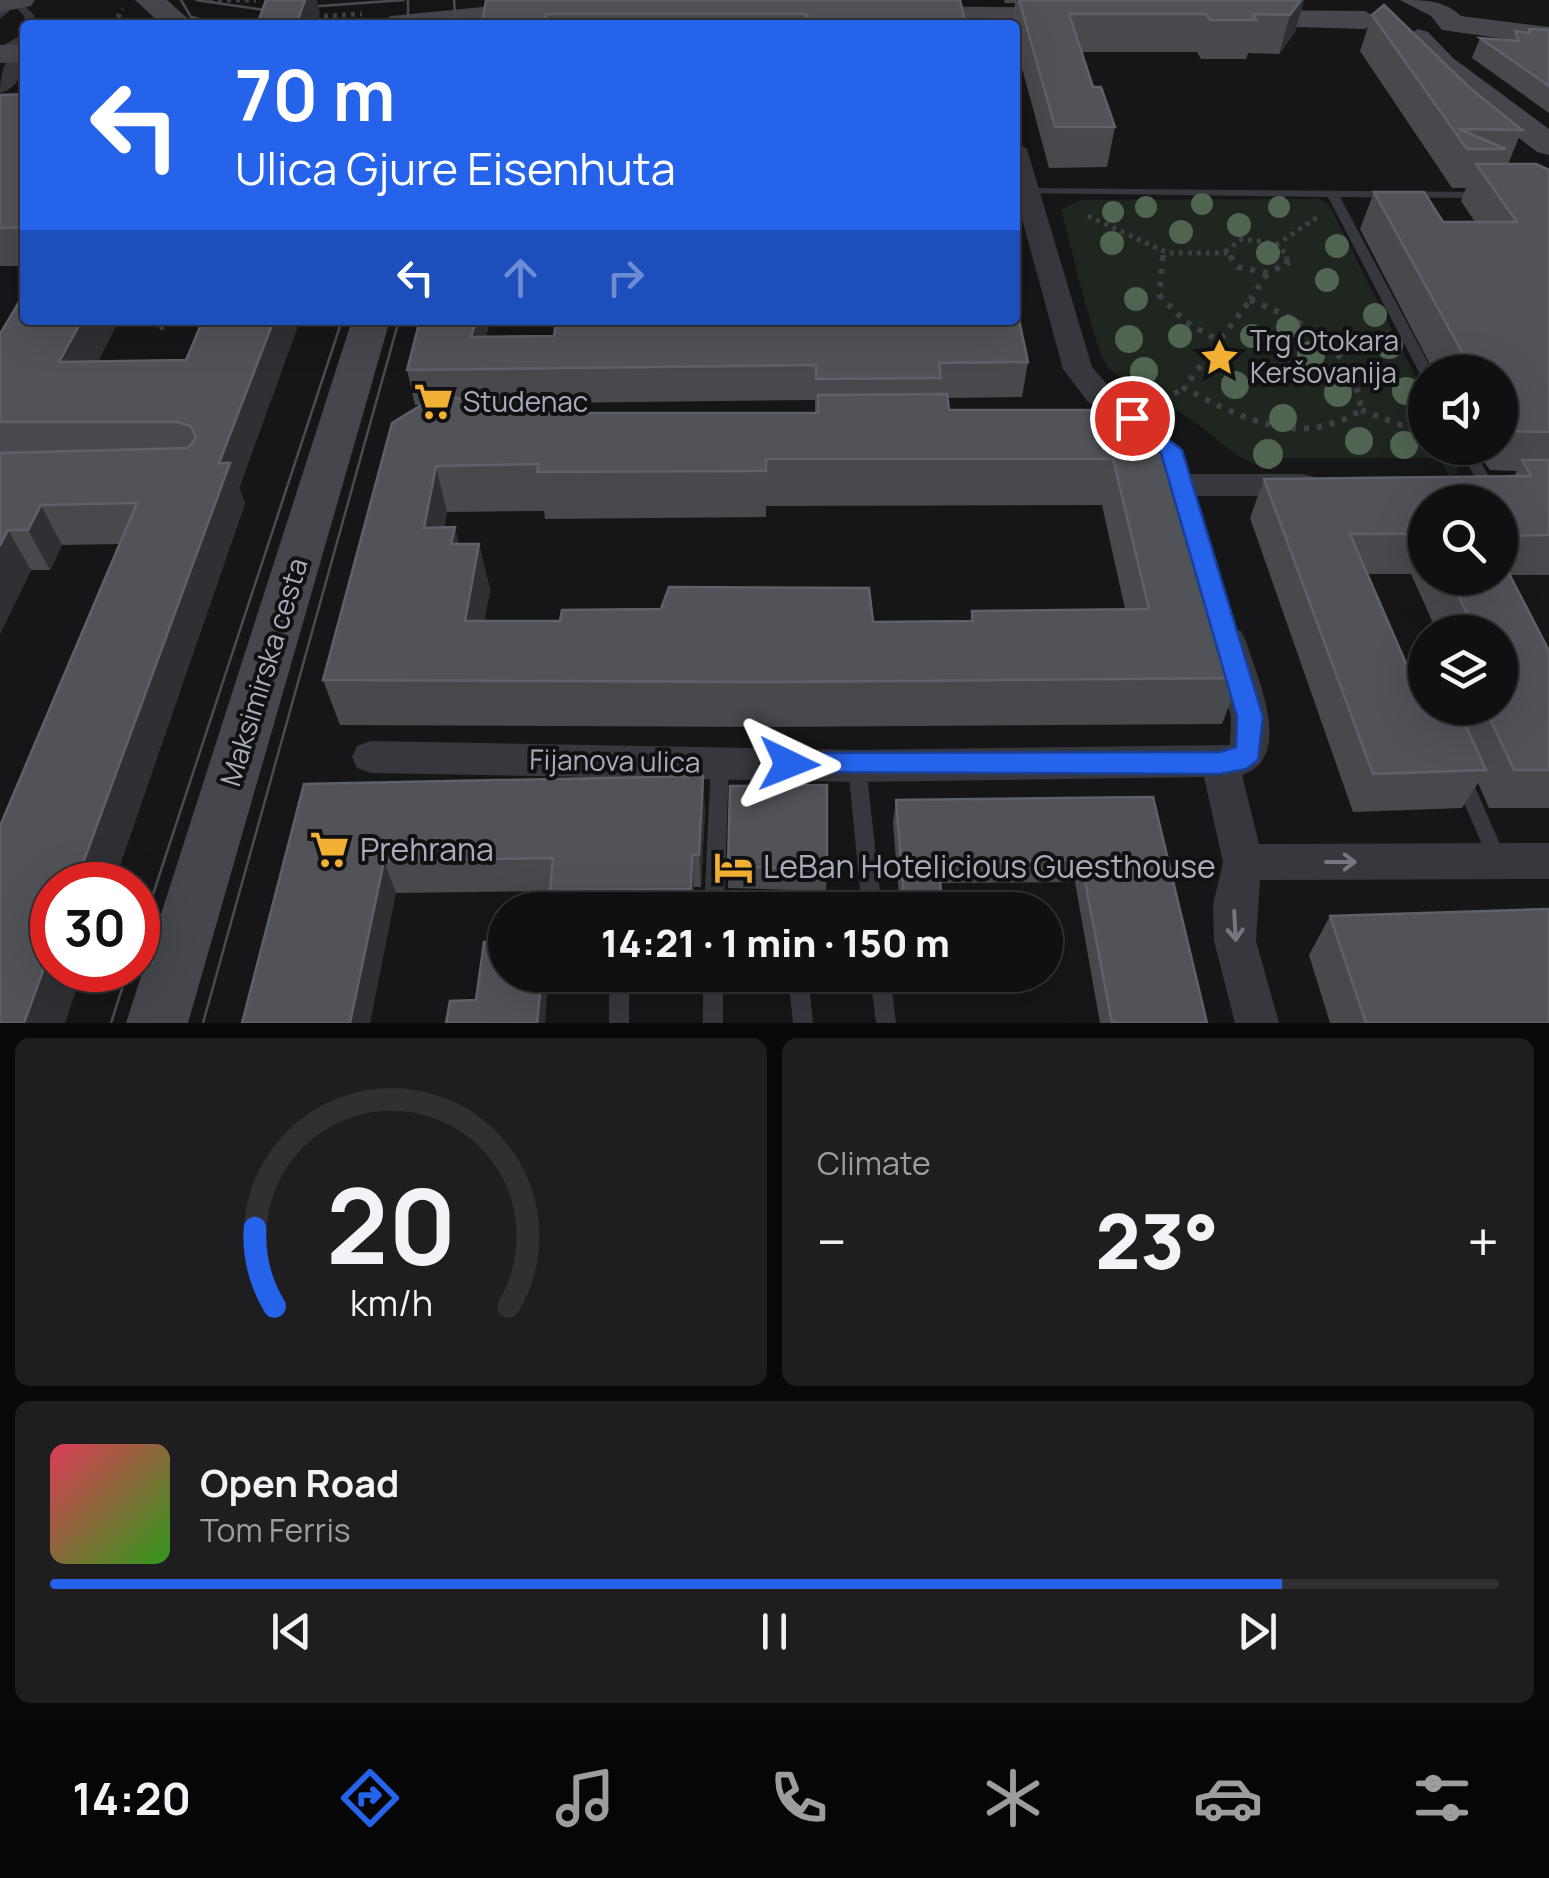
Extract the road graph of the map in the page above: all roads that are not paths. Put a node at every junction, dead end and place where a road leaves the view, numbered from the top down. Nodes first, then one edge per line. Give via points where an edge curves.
1 (18, 0) edge
2 (1414, 0) edge
3 (0, 3) edge
4 (1370, 5) edge
5 (578, 11) edge
6 (433, 14) edge
7 (865, 15) edge
8 (0, 16) edge
9 (1105, 17) edge
10 (1216, 18) edge
11 (983, 20) edge
12 (1452, 24) junction
13 (1549, 36) edge
14 (1418, 38) junction
15 (20, 60) edge
16 (0, 86) edge
17 (1549, 145) edge
18 (1020, 158) edge
19 (1039, 191) junction
20 (1489, 195) edge
21 (1334, 198) junction
22 (369, 325) edge
23 (1417, 355) edge
24 (1132, 418) junction
25 (1090, 424) edge
26 (1482, 465) edge
27 (1327, 485) edge
28 (1501, 485) edge
29 (1218, 608) edge
30 (371, 757) dead end
31 (720, 762) junction
32 (1220, 763) junction
33 (857, 766) junction
34 (1457, 766) edge
35 (1549, 861) edge
36 (1243, 862) junction
37 (1498, 862) junction
38 (715, 892) edge
39 (870, 892) edge
40 (619, 992) edge
41 (713, 992) edge
42 (800, 992) edge
43 (882, 992) edge
44 (157, 1023) edge
45 (619, 1023) edge
46 (714, 1023) edge
47 (803, 1023) edge
48 (886, 1023) edge
49 (1257, 1023) edge

1 - 3 main road
1 - 8 lane
2 - 12 main road via 1441,10
4 - 10 main road
4 - 14 main road via 1386,32
5 - 6 main road
7 - 11 main road
9 - 11 main road
12 - 13 main road
12 - 14 main road via 1443,34
14 - 17 main road
15 - 16 street
18 - 19 street
19 - 21 lane
19 - 24 street via 1078,368 1099,396
20 - 21 lane
21 - 23 lane
22 - 44 main road, Maksimirska cesta
24 - 25 street
24 - 27 street via 1163,439 1187,501
26 - 28 lane
29 - 32 street via 1252,739 1249,752
30 - 31 street, Fijanova ulica
31 - 33 street, Fijanova ulica
31 - 38 lane
32 - 33 street, Fijanova ulica
32 - 36 street
33 - 39 lane
34 - 37 lane
35 - 37 street
36 -> 37 street
36 -> 49 street via 1235,942
40 - 45 lane
41 - 46 lane
42 - 47 lane
43 - 48 lane

